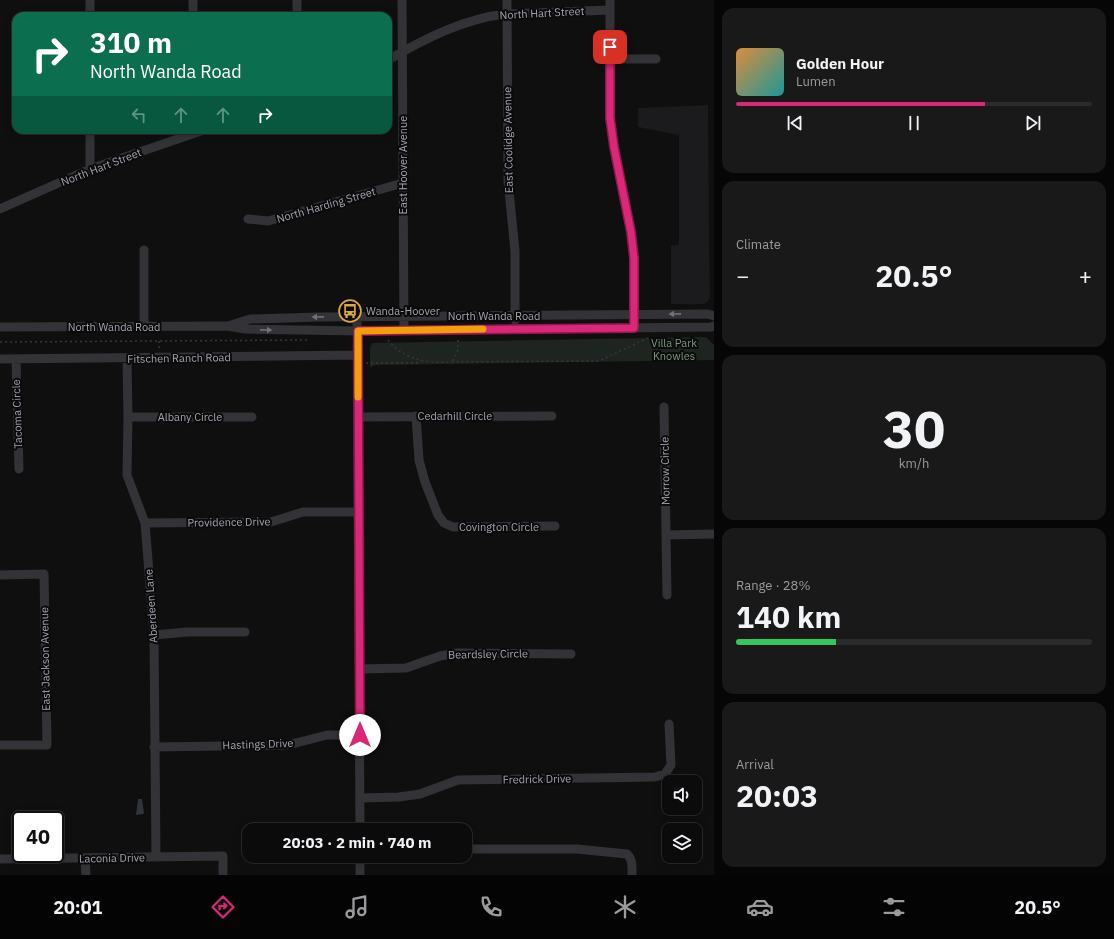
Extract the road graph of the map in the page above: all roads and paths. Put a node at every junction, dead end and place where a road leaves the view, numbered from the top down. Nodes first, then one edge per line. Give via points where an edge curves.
1 (90, 0) edge
2 (193, 0) edge
3 (297, 0) edge
4 (402, 0) edge
5 (507, 0) edge
6 (610, 0) edge
7 (610, 10) junction
8 (90, 12) edge
9 (193, 12) edge
10 (297, 12) edge
11 (507, 14) junction
12 (402, 52) junction
13 (392, 58) edge
14 (610, 59) junction
15 (656, 59) dead end
16 (90, 134) edge
17 (187, 134) edge
18 (90, 169) junction
19 (403, 183) junction
20 (0, 209) edge
21 (248, 219) dead end
22 (144, 250) dead end
23 (515, 315) junction
24 (634, 315) junction
25 (404, 316) junction
26 (714, 316) edge
27 (358, 317) junction
28 (144, 326) junction
29 (227, 326) junction
30 (714, 326) edge
31 (0, 328) edge
32 (515, 328) junction
33 (634, 328) junction
34 (404, 330) junction
35 (358, 331) junction
36 (459, 334) dead end
37 (652, 336) dead end
38 (384, 337) dead end
39 (308, 340) dead end
40 (0, 342) edge
41 (0, 359) edge
42 (16, 359) junction
43 (127, 359) junction
44 (358, 359) junction
45 (421, 361) junction
46 (452, 362) junction
47 (664, 407) dead end
48 (416, 416) junction
49 (552, 416) dead end
50 (128, 417) junction
51 (252, 417) dead end
52 (358, 417) junction
53 (19, 469) dead end
54 (358, 512) junction
55 (145, 523) junction
56 (555, 526) dead end
57 (714, 534) edge
58 (666, 535) junction
59 (0, 575) edge
60 (666, 595) dead end
61 (245, 632) dead end
62 (154, 635) junction
63 (571, 654) dead end
64 (359, 669) junction
65 (669, 724) dead end
66 (360, 735) junction
67 (0, 745) edge
68 (154, 747) junction
69 (360, 798) junction
70 (360, 823) edge
71 (472, 849) edge
72 (156, 857) junction
73 (85, 858) junction
74 (0, 859) edge
75 (360, 863) edge
76 (86, 875) edge
77 (223, 875) edge
78 (360, 875) edge
79 (632, 875) edge

1 - 8 street
2 - 9 street
3 - 10 street
4 - 12 street, East Hoover Avenue
5 - 11 street, East Coolidge Avenue
6 - 7 street
7 - 11 street, North Hart Street
7 - 14 street
11 - 12 street, North Hart Street via 473,21 417,43
11 - 23 street, East Coolidge Avenue via 508,181 516,251
12 - 13 street, North Hart Street
12 - 19 street, East Hoover Avenue
14 - 15 street
14 - 24 street via 610,118 631,232 634,258
16 - 18 street
17 - 18 street, North Hart Street
18 - 20 street, North Hart Street
19 - 21 street, North Harding Street via 268,221
19 - 25 street, East Hoover Avenue
22 - 28 street
23 - 24 street, North Wanda Road
23 - 25 street, North Wanda Road
23 - 32 street, East Coolidge Avenue
26 -> 24 street, North Wanda Road
24 - 33 street
25 - 27 street, North Wanda Road
25 - 34 street, East Hoover Avenue
27 -> 29 street, North Wanda Road via 250,319
27 - 35 street
28 - 29 street, North Wanda Road
28 - 31 street, North Wanda Road
29 -> 35 street, North Wanda Road via 245,330
30 - 33 street, North Wanda Road
32 - 33 street, North Wanda Road
32 - 34 street, North Wanda Road
34 - 35 street, North Wanda Road
35 - 44 street
36 - 46 path via 458,350
37 - 46 path via 599,361
38 - 45 path via 401,352
39 - 40 path
41 - 42 street, Fitschen Ranch Road
42 - 43 street, Fitschen Ranch Road
42 - 53 street, Tacoma Circle
43 - 44 street, Fitschen Ranch Road
43 - 50 street, Aberdeen Lane
44 - 45 path via 418,363
44 - 52 street
45 - 46 path
47 - 58 street, Morrow Circle
48 - 49 street, Cedarhill Circle
48 - 52 street, Cedarhill Circle
48 - 56 street, Covington Circle via 419,460 438,515 444,523 453,527
50 - 51 street, Albany Circle
50 - 55 street, Aberdeen Lane via 127,476
52 - 54 street
54 - 55 street, Providence Drive via 303,512 271,522
54 - 64 street
55 - 62 street, Aberdeen Lane
57 - 58 street
58 - 60 street, Morrow Circle
59 - 67 street, East Jackson Avenue via 44,574 47,745
61 - 62 street
62 - 68 street, Aberdeen Lane
63 - 64 street, Beardsley Circle via 458,653 440,656 406,668
64 - 66 street
65 - 69 street, Fredrick Drive via 671,765 665,774 655,777 458,780 420,794
66 - 68 street, Hastings Drive via 327,734 283,745
66 - 69 street
68 - 72 street, Aberdeen Lane
69 - 70 street
71 - 79 street via 577,849 627,854 632,863
72 - 73 street, Laconia Drive
72 - 77 street, Laconia Drive via 223,856
73 - 74 street, Laconia Drive
73 - 76 street
75 - 78 street

